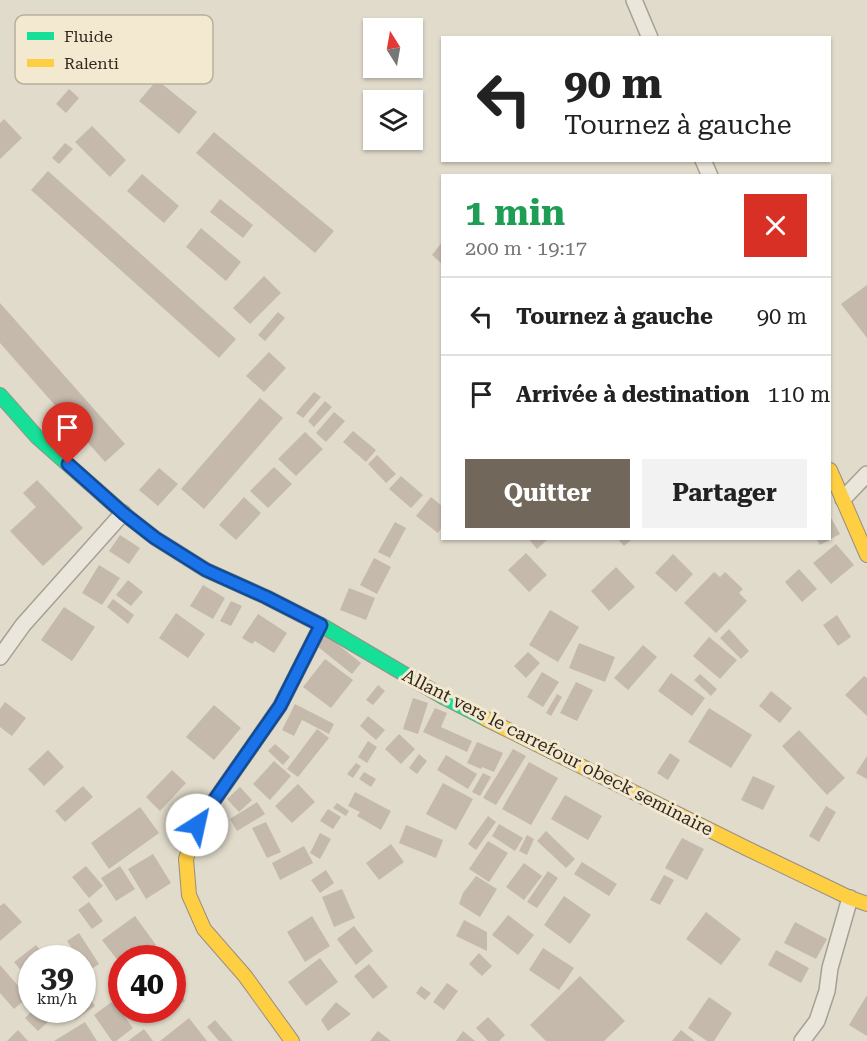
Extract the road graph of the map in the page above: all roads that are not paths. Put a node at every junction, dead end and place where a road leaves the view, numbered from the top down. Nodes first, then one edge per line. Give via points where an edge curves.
1 (634, 0) edge
2 (649, 36) edge
3 (0, 395) edge
4 (831, 472) edge
5 (867, 474) edge
6 (843, 499) junction
7 (123, 513) junction
8 (867, 555) edge
9 (321, 625) junction
10 (0, 657) edge
11 (850, 898) junction
12 (867, 904) edge
13 (292, 1041) edge
14 (802, 1041) edge

1 - 2 street
3 - 7 street, Allant vers le carrefour obeck seminaire via 37,437
4 - 6 street
5 - 6 street
6 - 8 street
7 - 9 street, Allant vers le carrefour obeck seminaire via 206,570
7 - 10 street via 23,625
9 - 11 street, Allant vers le carrefour obeck seminaire via 445,698
9 - 13 street via 280,706 197,825 186,859 189,895 204,929 245,976
11 - 12 street, Allant vers le carrefour obeck seminaire
11 - 14 street via 830,968 828,991 817,1020

